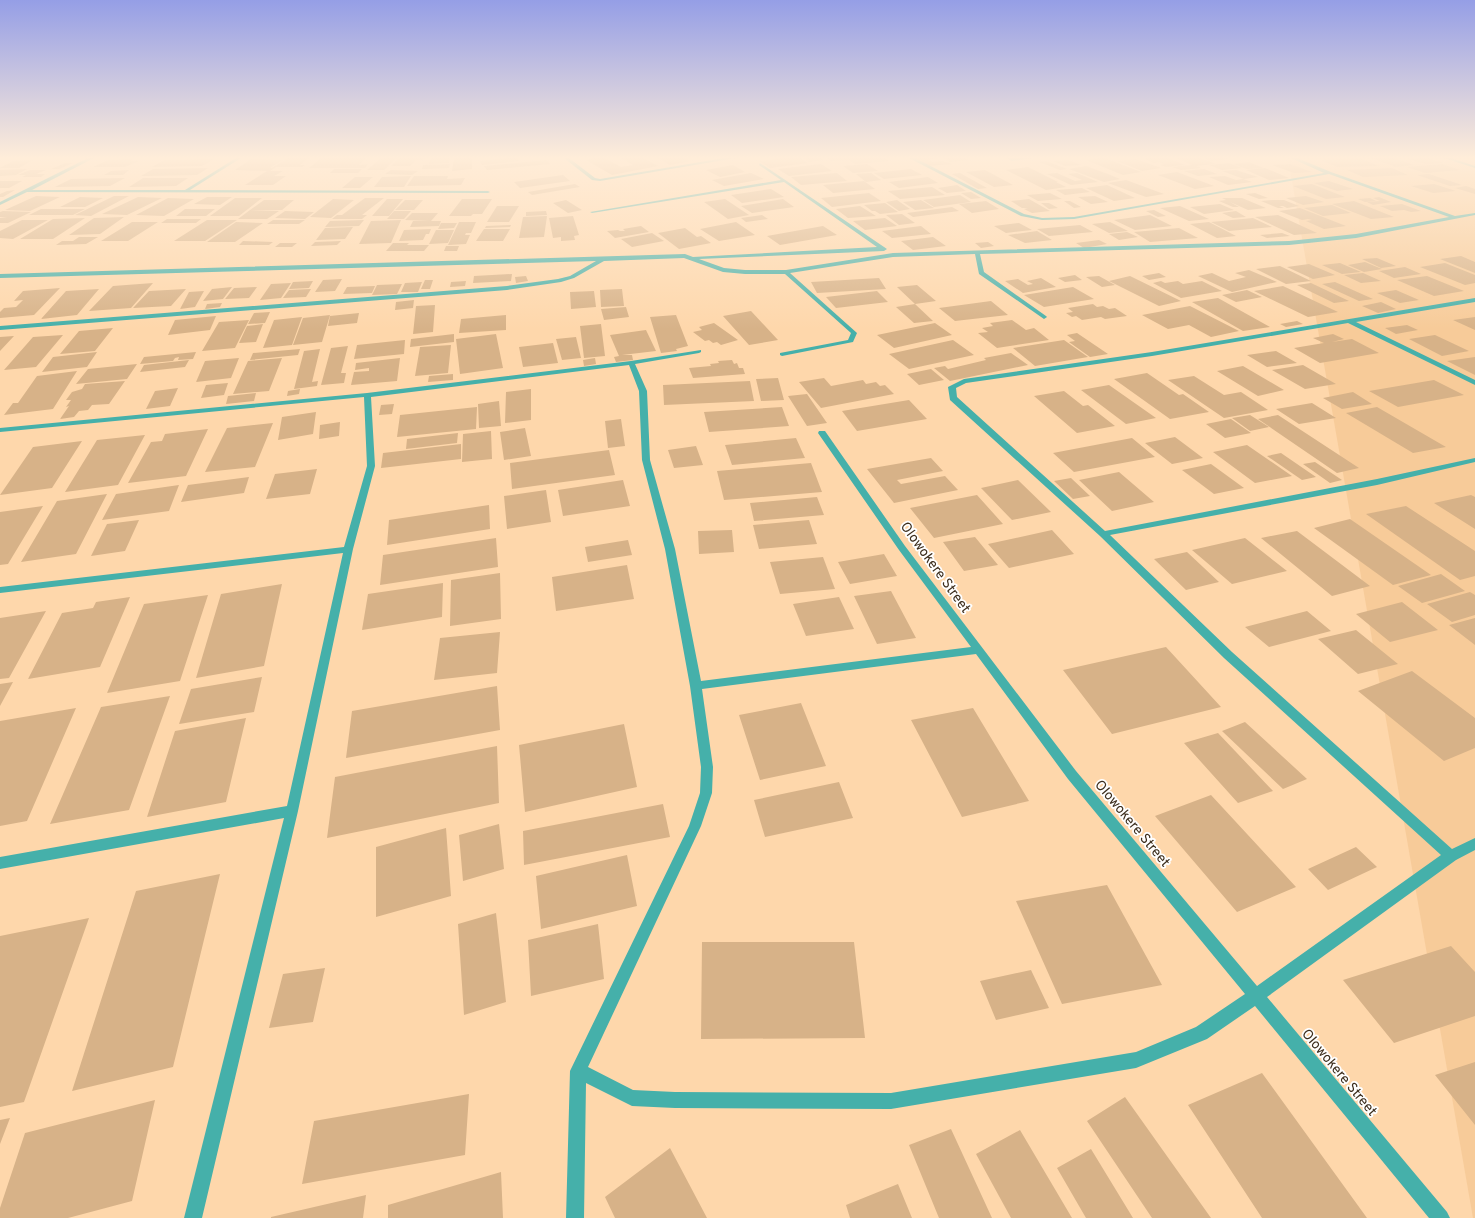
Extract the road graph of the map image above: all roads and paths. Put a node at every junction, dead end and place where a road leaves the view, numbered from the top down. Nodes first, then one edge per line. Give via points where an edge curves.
1 (834, 215) edge
2 (1023, 215) edge
3 (1092, 215) edge
4 (1447, 215) edge
5 (1471, 215) edge
6 (1456, 218) junction
7 (883, 248) junction
8 (977, 253) junction
9 (893, 256) junction
10 (693, 258) junction
11 (604, 259) junction
12 (786, 272) junction
13 (0, 276) edge
14 (1475, 300) edge
15 (1044, 317) dead end
16 (1349, 321) junction
17 (0, 328) edge
18 (699, 351) dead end
19 (782, 354) dead end
20 (631, 363) junction
21 (1475, 383) edge
22 (368, 395) junction
23 (0, 430) edge
24 (822, 433) dead end
25 (1475, 460) edge
26 (1103, 534) junction
27 (348, 549) junction
28 (0, 590) edge
29 (978, 650) junction
30 (696, 686) junction
31 (292, 811) junction
32 (1475, 844) edge
33 (1451, 856) junction
34 (0, 863) edge
35 (1256, 996) junction
36 (578, 1070) junction
37 (193, 1218) edge
38 (575, 1218) edge
39 (1441, 1218) edge

1 - 7 street
2 - 3 street via 1042,219
4 - 6 street
5 - 6 street
6 - 8 street via 1356,236 1289,243
7 - 9 street
7 - 10 street
8 - 9 street
8 - 15 street via 981,273
9 - 12 street
10 - 11 street via 671,255
10 - 12 street via 723,270
11 - 13 street
11 - 17 street via 572,277 514,288
12 - 19 street via 854,333 851,341
14 - 16 street
16 - 21 street
16 - 26 street via 1152,354 964,381 952,387 953,398
18 - 20 street
20 - 22 street
20 - 30 street via 643,391 646,460 670,549
22 - 23 street
22 - 27 street via 371,466
24 - 29 street, Olowokere Street via 902,548
25 - 26 street via 1377,482
26 - 33 street via 1228,656
27 - 28 street
27 - 31 street
29 - 30 street
29 - 35 street, Olowokere Street via 1072,775
30 - 36 street via 707,767 706,793 695,826
31 - 34 street
31 - 37 street
32 - 33 street
33 - 35 street
35 - 36 street via 1201,1033 1136,1060 891,1101 632,1098
35 - 39 street, Olowokere Street
36 - 38 street

